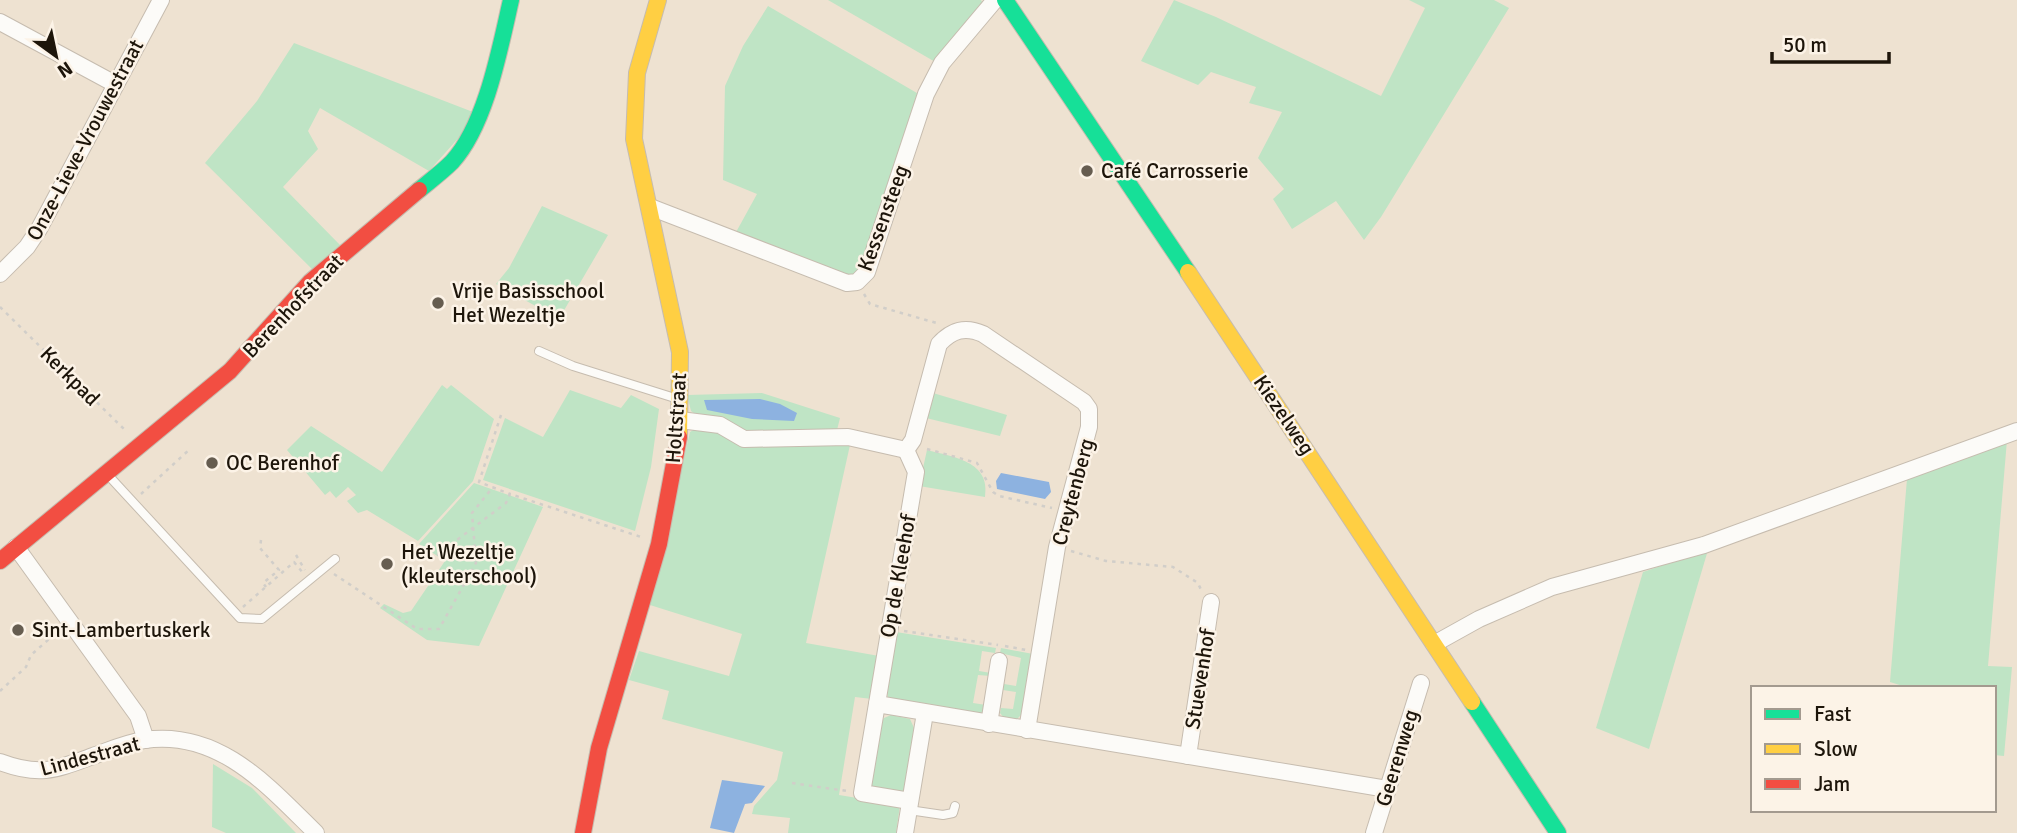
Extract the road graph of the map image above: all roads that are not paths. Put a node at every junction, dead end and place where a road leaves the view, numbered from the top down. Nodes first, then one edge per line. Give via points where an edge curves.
1 (161, 0) edge
2 (511, 0) edge
3 (658, 0) edge
4 (996, 0) edge
5 (1005, 0) edge
6 (0, 22) edge
7 (115, 84) junction
8 (650, 207) junction
9 (4, 265) edge
10 (539, 351) dead end
11 (680, 400) junction
12 (680, 420) junction
13 (2017, 431) edge
14 (908, 446) junction
15 (106, 473) junction
16 (16, 547) junction
17 (335, 559) dead end
18 (0, 561) edge
19 (1211, 602) road end
20 (1434, 644) junction
21 (999, 661) dead end
22 (1421, 683) dead end
23 (877, 704) junction
24 (925, 713) junction
25 (989, 724) junction
26 (1027, 730) junction
27 (146, 740) junction
28 (1188, 756) junction
29 (0, 762) edge
30 (1387, 789) junction
31 (910, 806) junction
32 (955, 806) dead end
33 (316, 833) edge
34 (583, 833) edge
35 (905, 833) edge
36 (1374, 833) edge
37 (1558, 833) edge

1 - 7 street, Onze-Lieve-Vrouwestraat
2 - 15 street, Berenhofstraat via 485,104 470,138 453,161 310,282 230,371
3 - 8 street, Holtstraat via 637,72 635,139
4 - 8 street, Kessensteeg via 942,63 926,94 867,272 857,282 847,283
5 - 20 street, Kiezelweg
6 - 7 street
7 - 9 street, Onze-Lieve-Vrouwestraat via 39,229 27,247
8 - 11 street, Holtstraat via 680,352
10 - 11 lane
11 - 12 street, Holtstraat
12 - 14 street via 720,425 744,439 848,437
12 - 34 street, Holtstraat via 659,544 598,748
13 - 20 street via 1704,545 1552,587
14 - 23 street, Op de Kleehof via 916,472
14 - 26 street, Creytenberg via 939,344 954,332 972,329 983,334 1089,409 1090,427 1058,547
15 - 16 street, Berenhofstraat
15 - 17 lane via 240,618 262,620
16 - 18 street, Berenhofstraat
16 - 27 street via 138,716
19 - 28 street, Stuevenhof
20 - 37 street, Kiezelweg
21 - 25 street
22 - 30 street, Geerenweg
23 - 24 street
23 - 31 street, Op de Kleehof via 862,793
24 - 25 street
24 - 31 street
25 - 26 street
26 - 28 street
27 - 29 street, Lindestraat via 46,771 31,772
27 - 33 street, Lindestraat via 179,740 220,751 258,777
28 - 30 street
30 - 36 street, Geerenweg
31 - 32 lane via 943,815 953,813
31 - 35 street

